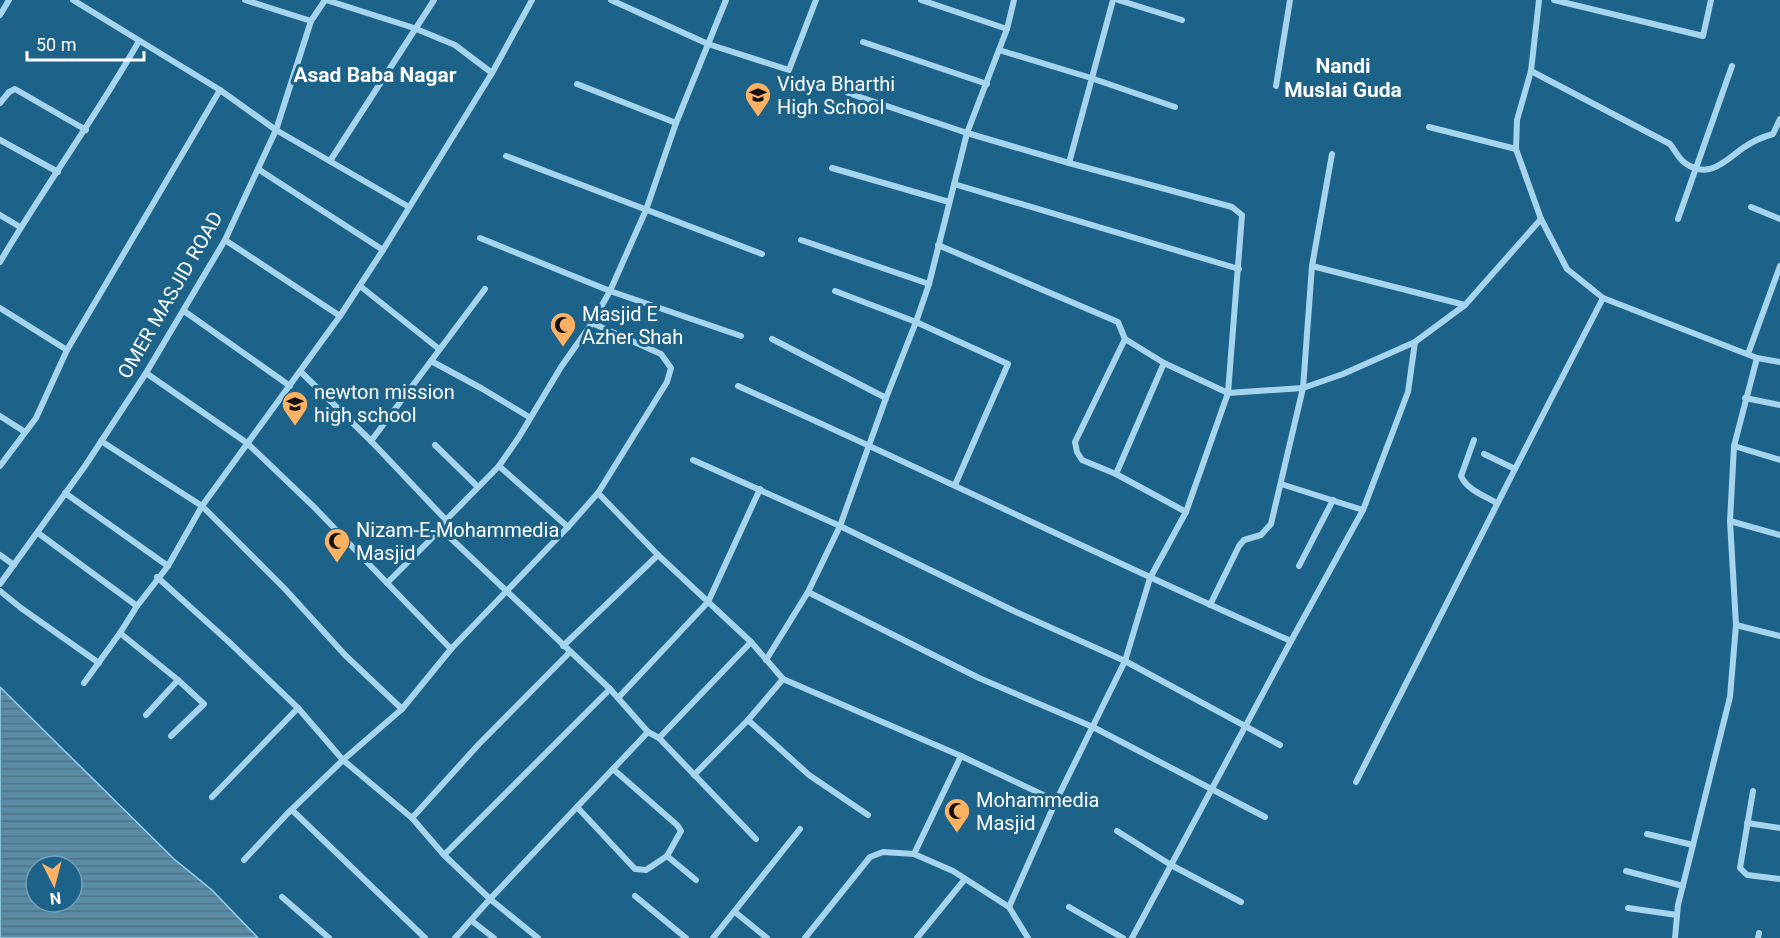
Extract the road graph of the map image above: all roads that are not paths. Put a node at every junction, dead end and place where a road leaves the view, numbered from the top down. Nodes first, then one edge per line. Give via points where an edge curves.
1 (9, 0) edge
2 (74, 0) edge
3 (245, 0) edge
4 (325, 0) edge
5 (434, 0) edge
6 (532, 0) edge
7 (610, 0) edge
8 (726, 0) edge
9 (816, 0) edge
10 (921, 0) edge
11 (1014, 0) edge
12 (1116, 0) edge
13 (1290, 0) edge
14 (1539, 0) edge
15 (1554, 0) edge
16 (1710, 0) edge
17 (0, 15) edge
18 (1182, 20) dead end
19 (311, 21) junction
20 (414, 28) junction
21 (1007, 28) junction
22 (139, 41) junction
23 (863, 42) dead end
24 (708, 44) junction
25 (999, 50) junction
26 (1732, 66) dead end
27 (1530, 71) junction
28 (492, 73) junction
29 (1091, 78) junction
30 (577, 84) dead end
31 (987, 84) junction
32 (1276, 86) dead end
33 (220, 90) junction
34 (848, 93) dead end
35 (0, 103) edge
36 (1175, 107) dead end
37 (1780, 119) edge
38 (676, 123) junction
39 (1429, 128) dead end
40 (86, 130) junction
41 (276, 130) junction
42 (967, 133) junction
43 (1777, 135) edge
44 (0, 140) edge
45 (1516, 149) junction
46 (1332, 154) dead end
47 (506, 156) dead end
48 (330, 161) junction
49 (1069, 164) junction
50 (832, 168) dead end
51 (1697, 168) junction
52 (258, 169) junction
53 (58, 172) junction
54 (954, 184) junction
55 (949, 202) junction
56 (409, 207) junction
57 (1751, 207) dead end
58 (646, 210) junction
59 (0, 215) edge
60 (1541, 219) junction
61 (1678, 219) dead end
62 (1780, 219) edge
63 (20, 227) junction
64 (480, 238) dead end
65 (225, 240) junction
66 (801, 240) dead end
67 (938, 245) junction
68 (383, 250) junction
69 (762, 254) dead end
70 (0, 262) edge
71 (1312, 266) junction
72 (1780, 266) edge
73 (1239, 269) junction
74 (929, 284) junction
75 (360, 286) junction
76 (485, 289) dead end
77 (610, 291) junction
78 (835, 291) dead end
79 (1603, 298) junction
80 (1465, 304) junction
81 (0, 308) edge
82 (184, 311) junction
83 (340, 316) junction
84 (916, 322) junction
85 (592, 323) junction
86 (741, 336) dead end
87 (772, 339) dead end
88 (1125, 339) junction
89 (1415, 342) junction
90 (439, 349) junction
91 (68, 350) junction
92 (1748, 354) junction
93 (1757, 358) junction
94 (431, 361) junction
95 (1780, 362) edge
96 (1164, 363) junction
97 (301, 372) junction
98 (146, 373) junction
99 (290, 386) junction
100 (738, 386) dead end
101 (1304, 388) junction
102 (1228, 393) junction
103 (885, 398) junction
104 (1745, 398) junction
105 (1780, 405) edge
106 (0, 416) edge
107 (529, 417) junction
108 (26, 432) junction
109 (1474, 440) dead end
110 (101, 441) junction
111 (371, 441) junction
112 (246, 443) junction
113 (869, 444) junction
114 (435, 445) dead end
115 (1734, 447) junction
116 (1484, 454) dead end
117 (693, 460) dead end
118 (1780, 460) edge
119 (0, 466) edge
120 (499, 466) junction
121 (1515, 469) junction
122 (1116, 474) junction
123 (1281, 484) junction
124 (955, 485) junction
125 (478, 487) junction
126 (760, 489) junction
127 (65, 493) junction
128 (598, 493) junction
129 (1333, 500) junction
130 (1497, 503) junction
131 (202, 506) junction
132 (1363, 510) junction
133 (1186, 512) junction
134 (446, 520) junction
135 (1730, 521) junction
136 (840, 526) junction
137 (568, 527) junction
138 (441, 529) junction
139 (38, 533) junction
140 (1780, 535) edge
141 (0, 555) edge
142 (658, 555) junction
143 (14, 565) junction
144 (168, 566) junction
145 (1299, 566) dead end
146 (157, 578) junction
147 (1150, 578) junction
148 (387, 583) junction
149 (0, 584) edge
150 (0, 591) edge
151 (507, 591) junction
152 (808, 592) junction
153 (708, 602) junction
154 (1210, 605) junction
155 (137, 606) junction
156 (1736, 625) junction
157 (120, 633) junction
158 (1780, 636) edge
159 (1291, 641) junction
160 (750, 642) junction
161 (563, 646) junction
162 (451, 649) junction
163 (570, 652) junction
164 (766, 660) junction
165 (1125, 661) junction
166 (99, 663) junction
167 (783, 679) junction
168 (178, 680) junction
169 (84, 683) dead end
170 (610, 689) junction
171 (618, 698) junction
172 (298, 708) junction
173 (402, 709) junction
174 (146, 715) dead end
175 (748, 720) junction
176 (1093, 727) junction
177 (1246, 727) junction
178 (648, 732) junction
179 (171, 736) dead end
180 (659, 738) junction
181 (1280, 745) dead end
182 (961, 756) junction
183 (343, 760) junction
184 (613, 768) junction
185 (694, 775) junction
186 (1356, 782) dead end
187 (1211, 790) junction
188 (1753, 791) dead end
189 (212, 797) dead end
190 (1056, 801) junction
191 (577, 807) junction
192 (292, 810) junction
193 (868, 815) dead end
194 (1265, 817) dead end
195 (412, 818) junction
196 (1747, 823) junction
197 (1780, 828) edge
198 (801, 829) dead end
199 (1117, 831) dead end
200 (1647, 834) dead end
201 (756, 838) dead end
202 (1693, 845) junction
203 (914, 854) junction
204 (444, 855) junction
205 (667, 856) junction
206 (244, 860) dead end
207 (1171, 865) junction
208 (1626, 871) dead end
209 (965, 879) junction
210 (1780, 879) edge
211 (696, 880) dead end
212 (1683, 886) junction
213 (635, 896) dead end
214 (282, 897) dead end
215 (490, 899) junction
216 (1241, 902) dead end
217 (1009, 907) junction
218 (1069, 907) dead end
219 (1628, 908) dead end
220 (735, 912) junction
221 (1677, 915) junction
222 (472, 921) junction
223 (329, 938) edge
224 (425, 938) edge
225 (455, 938) edge
226 (494, 938) edge
227 (538, 938) edge
228 (686, 938) edge
229 (713, 938) edge
230 (767, 938) edge
231 (805, 938) edge
232 (917, 938) edge
233 (1028, 938) edge
234 (1123, 938) edge
235 (1132, 938) edge
236 (1675, 938) edge

1 - 17 street
2 - 22 street
3 - 19 street
4 - 19 street, OMER MASJID ROAD
4 - 20 street
5 - 20 street
6 - 28 street
7 - 24 street
8 - 24 street
9 - 24 street via 789,70
10 - 21 street
11 - 21 street
12 - 18 street
12 - 29 street
13 - 32 street
14 - 27 street
15 - 16 street via 1703,36
19 - 41 street, OMER MASJID ROAD
20 - 28 street via 455,45
20 - 48 street
21 - 25 street
22 - 33 street
22 - 40 street
23 - 31 street
24 - 38 street
25 - 29 street
25 - 31 street
26 - 51 street
27 - 45 street via 1517,120
27 - 51 street via 1670,144 1684,163
28 - 56 street
29 - 36 street
29 - 49 street
30 - 38 street
31 - 42 street
33 - 41 street
33 - 91 street
34 - 42 street
35 - 40 street via 15,89
37 - 43 street
38 - 58 street
39 - 45 street
40 - 53 street
41 - 48 street
41 - 52 street, OMER MASJID ROAD
42 - 49 street
42 - 54 street
43 - 51 street via 1758,139 1713,169
44 - 53 street
45 - 60 street
46 - 71 street
47 - 58 street
48 - 56 street
49 - 73 street via 1232,207 1242,214
50 - 55 street
51 - 61 street
52 - 65 street, OMER MASJID ROAD
52 - 68 street
53 - 63 street
54 - 55 street
54 - 73 street
55 - 67 street
56 - 68 street
57 - 62 street
58 - 69 street
58 - 77 street
59 - 63 street
60 - 79 street via 1567,269
60 - 80 street
63 - 70 street
64 - 77 street
65 - 82 street, OMER MASJID ROAD
65 - 83 street
66 - 74 street
67 - 74 street
67 - 88 street via 1118,322
68 - 75 street
71 - 80 street
71 - 101 street
72 - 92 street
73 - 102 street
74 - 84 street
75 - 83 street
75 - 90 street
76 - 90 street
77 - 85 street
77 - 86 street
78 - 84 street
79 - 92 street
79 - 121 street
80 - 89 street
81 - 91 street
82 - 98 street, OMER MASJID ROAD
82 - 99 street
83 - 97 street
84 - 103 street
84 - 124 street via 1008,364
85 - 107 street
85 - 128 street via 661,354 671,368 667,382
87 - 103 street
88 - 96 street
88 - 122 street via 1075,442 1082,460
89 - 101 street
89 - 132 street via 1408,392
90 - 94 street
91 - 108 street
92 - 93 street
93 - 95 street
93 - 104 street
94 - 107 street
94 - 111 street
96 - 102 street
96 - 122 street
97 - 99 street
97 - 111 street
98 - 110 street, OMER MASJID ROAD
98 - 112 street
99 - 112 street
100 - 113 street
101 - 102 street
101 - 123 street
102 - 133 street
103 - 113 street
104 - 105 street
104 - 115 street
106 - 108 street
107 - 120 street
108 - 119 street
109 - 130 street via 1461,476 1471,488
110 - 127 street, OMER MASJID ROAD
110 - 131 street
111 - 134 street
112 - 131 street
112 - 148 street
113 - 124 street
113 - 136 street
114 - 125 street
115 - 118 street
115 - 135 street
116 - 121 street
117 - 126 street
120 - 125 street
120 - 137 street
121 - 130 street
122 - 133 street
123 - 129 street
123 - 154 street via 1270,524 1262,535 1244,540 1239,546
124 - 147 street
125 - 134 street
126 - 136 street
126 - 153 street
127 - 139 street, OMER MASJID ROAD
127 - 144 street
128 - 137 street
128 - 142 street
129 - 132 street
129 - 145 street
130 - 186 street
131 - 144 street
131 - 173 street
132 - 159 street
133 - 147 street
134 - 138 street
135 - 140 street
135 - 156 street
136 - 152 street
136 - 165 street
137 - 151 street
138 - 148 street
138 - 151 street
139 - 143 street, OMER MASJID ROAD
139 - 155 street
141 - 143 street
142 - 153 street
142 - 161 street
143 - 149 street, OMER MASJID ROAD
144 - 146 street
146 - 155 street
146 - 172 street
147 - 154 street
147 - 165 street
148 - 162 street
150 - 166 street
151 - 161 street
151 - 162 street
152 - 164 street
152 - 176 street via 978,678
153 - 160 street
153 - 171 street
154 - 159 street
155 - 157 street
156 - 158 street
156 - 202 street via 1730,698
157 - 166 street
157 - 168 street
159 - 177 street
160 - 164 street
160 - 180 street
161 - 163 street
162 - 173 street
163 - 170 street
163 - 195 street
164 - 167 street
165 - 176 street
165 - 177 street
166 - 169 street
167 - 175 street
167 - 182 street
168 - 174 street
168 - 179 street via 204,704
170 - 171 street
170 - 204 street
171 - 178 street
172 - 183 street
172 - 189 street
173 - 183 street
175 - 185 street
175 - 193 street via 809,775
176 - 187 street
176 - 190 street
177 - 181 street
177 - 187 street
178 - 180 street
178 - 184 street
180 - 185 street
182 - 190 street
182 - 203 street
183 - 192 street
183 - 195 street
184 - 191 street
184 - 205 street via 681,831
185 - 201 street
187 - 194 street
187 - 207 street
188 - 196 street
190 - 217 street
191 - 205 street via 635,869 646,870
191 - 215 street
192 - 206 street
192 - 224 street
195 - 204 street
196 - 197 street
196 - 210 street via 1742,872
198 - 220 street
199 - 207 street
200 - 202 street
202 - 212 street
203 - 209 street
203 - 231 street via 883,852 870,856
204 - 215 street
205 - 211 street
207 - 216 street
207 - 235 street
208 - 212 street
209 - 217 street
209 - 232 street
212 - 221 street
213 - 228 street
214 - 223 street
215 - 222 street
215 - 227 street
217 - 233 street
218 - 234 street
219 - 221 street
220 - 229 street
220 - 230 street
221 - 236 street
222 - 225 street
222 - 226 street

